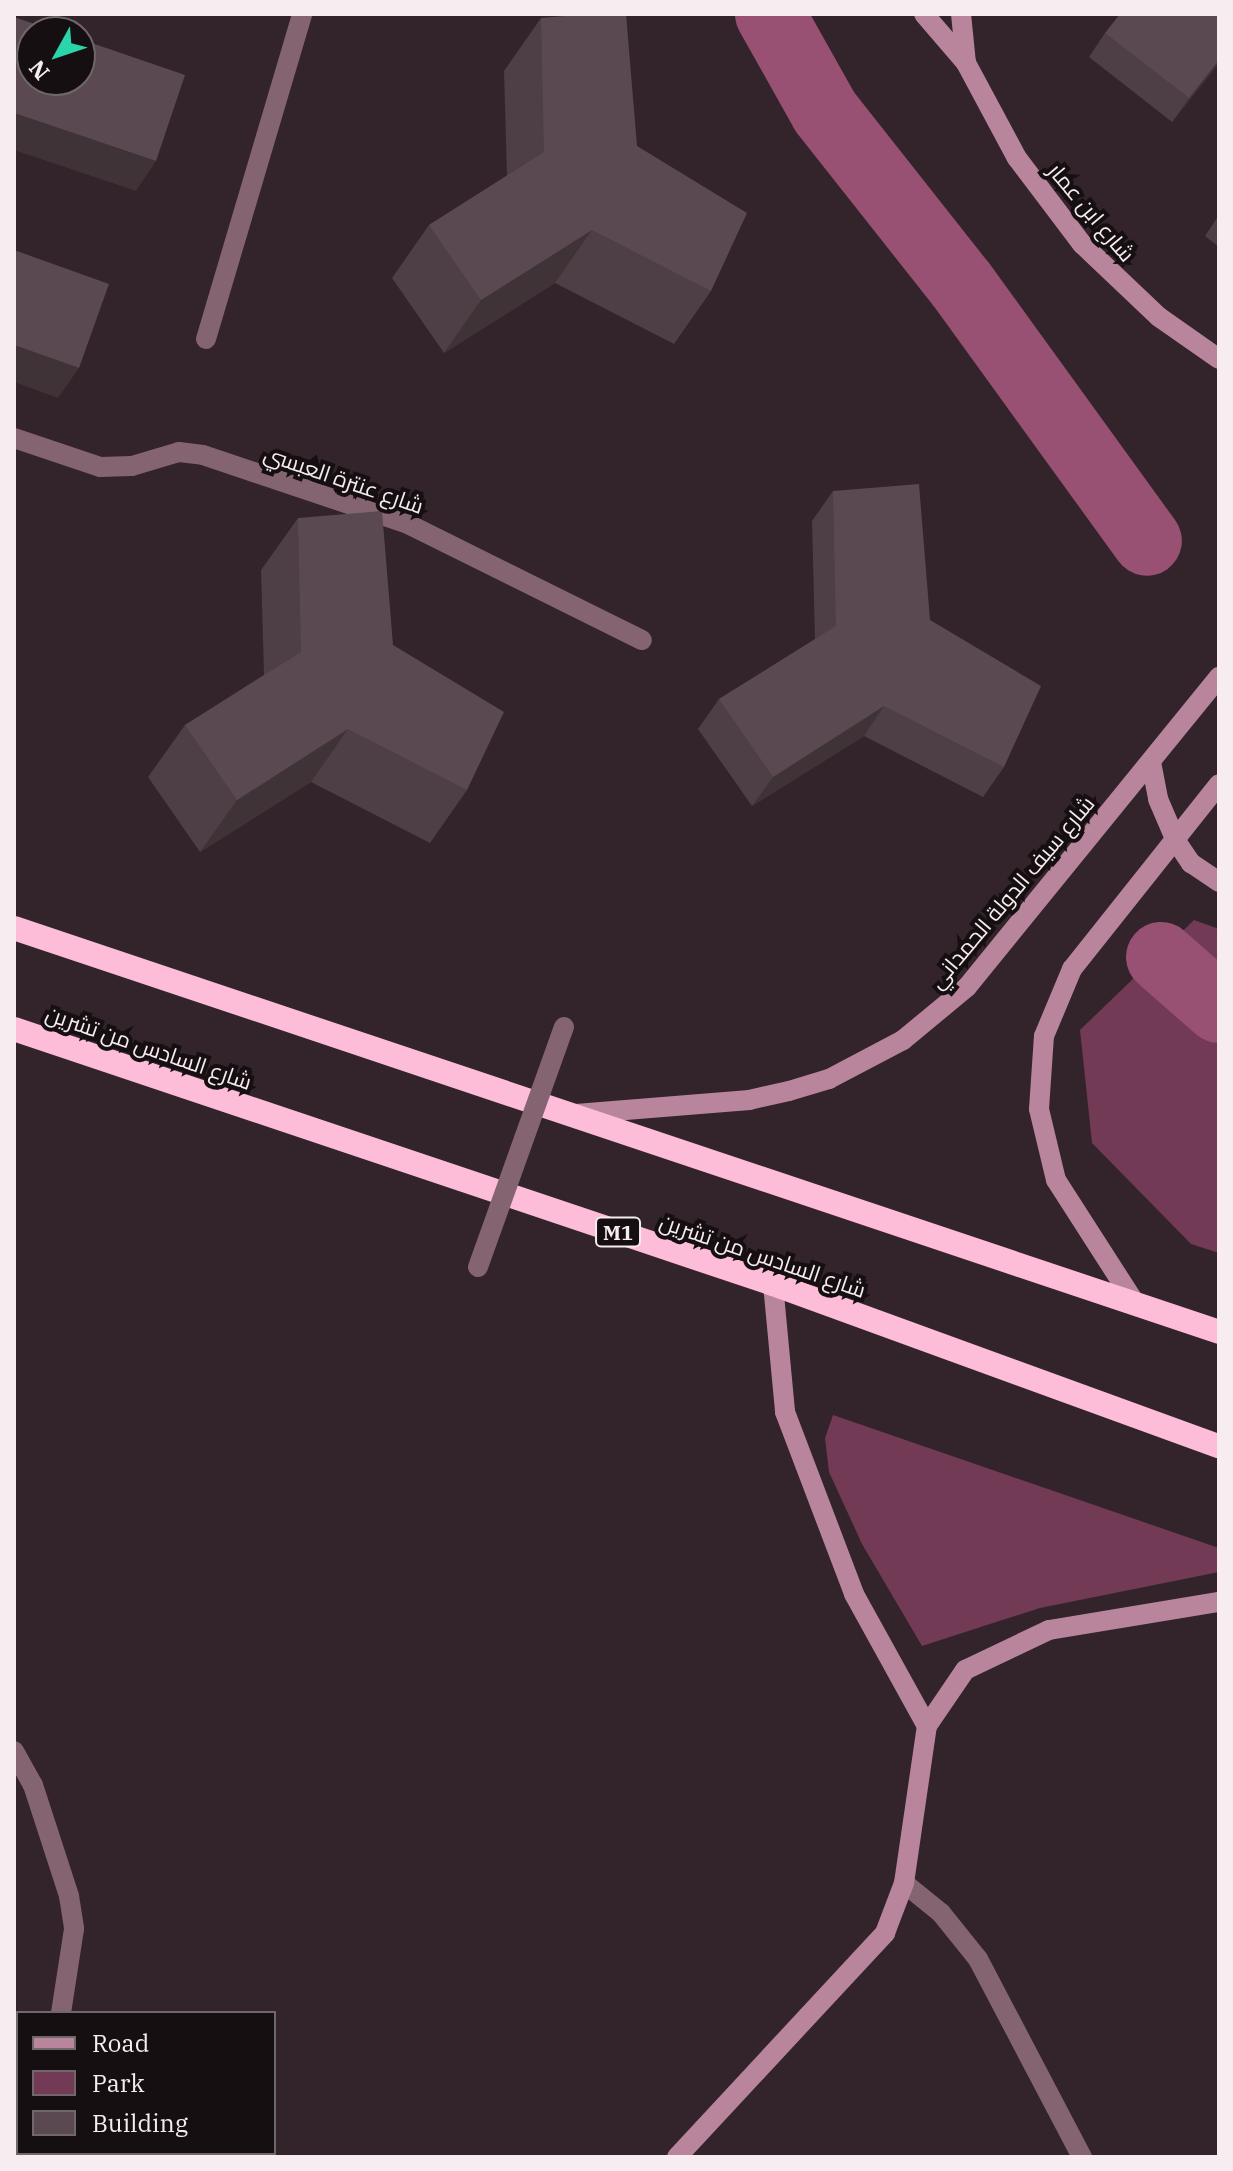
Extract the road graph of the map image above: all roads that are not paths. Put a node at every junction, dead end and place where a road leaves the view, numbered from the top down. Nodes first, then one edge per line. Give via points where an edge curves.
1 (302, 14) edge
2 (924, 14) edge
3 (961, 14) edge
4 (966, 63) junction
5 (206, 339) dead end
6 (1219, 359) edge
7 (14, 438) edge
8 (642, 640) dead end
9 (1219, 677) edge
10 (1151, 762) junction
11 (1219, 784) edge
12 (1176, 841) junction
13 (1219, 882) edge
14 (14, 928) edge
15 (564, 1027) dead end
16 (14, 1029) edge
17 (560, 1115) junction
18 (478, 1267) dead end
19 (773, 1284) junction
20 (1135, 1303) junction
21 (1219, 1332) edge
22 (1219, 1446) edge
23 (1219, 1602) edge
24 (927, 1726) junction
25 (14, 1751) edge
26 (904, 1883) junction
27 (61, 2011) edge
28 (677, 2157) edge
29 (1082, 2157) edge

1 - 5 street
2 - 4 street, شارع ابن عمار
3 - 4 street, شارع ابن عمار
4 - 6 street, شارع ابن عمار via 1017,158 1082,244 1159,317
7 - 8 street, شارع عنترة العبسي via 100,467 132,466 179,452 203,455 408,524
9 - 10 street, شارع سيف الدولة الحمداني
10 - 12 street via 1158,799
10 - 17 street, شارع سيف الدولة الحمداني via 967,987 879,1054 829,1079 749,1100
11 - 12 street
12 - 13 street via 1191,863
12 - 20 street via 1072,969 1055,1001 1039,1072 1041,1121 1056,1180
14 - 17 highway
15 - 18 street, bridge
16 - 19 highway, شارع السادس من تشرين / M1
17 - 20 highway
19 - 22 highway, شارع السادس من تشرين / M1
19 - 24 street via 785,1412 854,1594
20 - 21 highway
23 - 24 street via 1049,1630 965,1670
24 - 26 street
25 - 27 street via 33,1785 69,1896 74,1929
26 - 28 street via 885,1933 857,1967
26 - 29 street via 941,1913 978,1959

